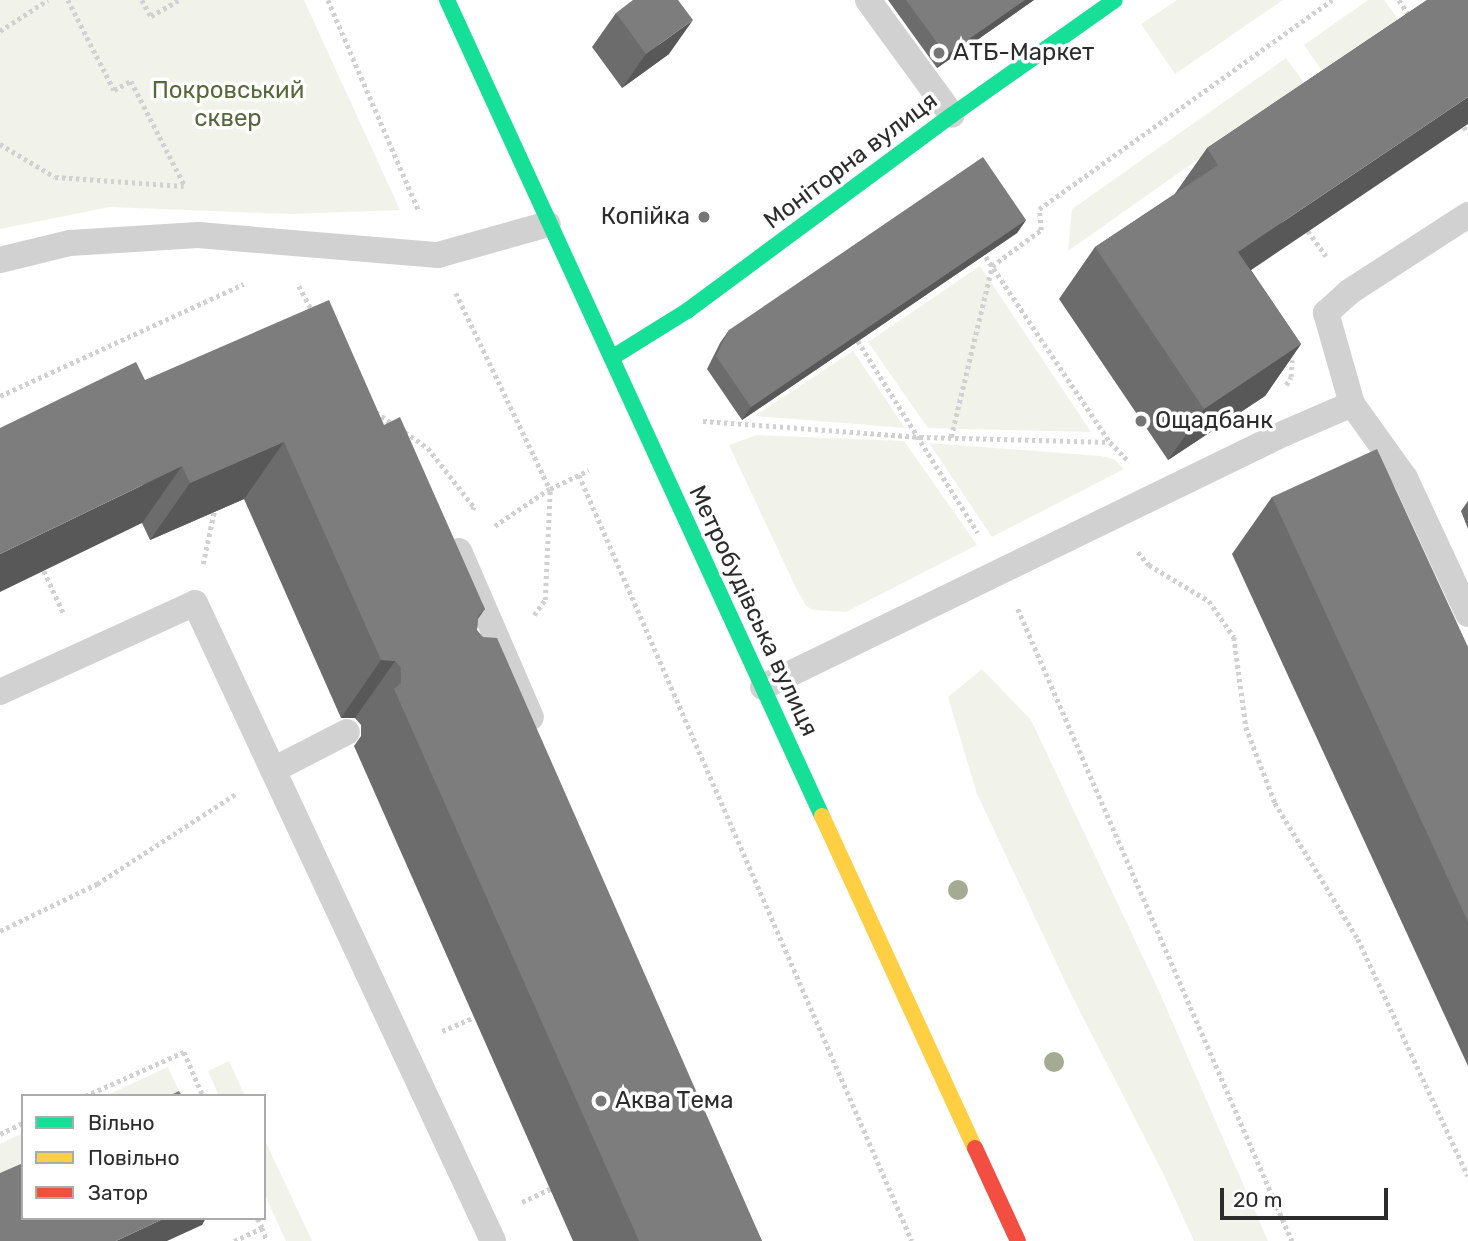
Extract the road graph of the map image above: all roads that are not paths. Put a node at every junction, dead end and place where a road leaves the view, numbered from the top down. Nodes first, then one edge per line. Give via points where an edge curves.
1 (447, 0) edge
2 (868, 0) edge
3 (1115, 0) edge
4 (952, 115) junction
5 (1468, 215) edge
6 (548, 224) junction
7 (0, 260) edge
8 (613, 357) junction
9 (1352, 404) junction
10 (459, 551) edge
11 (1468, 614) edge
12 (763, 687) junction
13 (0, 692) edge
14 (347, 732) dead end
15 (543, 744) edge
16 (273, 770) junction
17 (493, 1241) edge
18 (1018, 1241) edge

1 - 6 main road, Метробудівська вулиця
2 - 4 lane
3 - 4 main road, Моніторна вулиця
4 - 8 main road, Моніторна вулиця via 687,311
5 - 9 lane via 1349,292 1326,313
6 - 7 lane via 438,256 198,234 70,243
6 - 8 main road, Метробудівська вулиця
8 - 12 main road, Метробудівська вулиця
9 - 11 lane via 1405,478
9 - 12 lane
10 - 15 lane via 494,661
12 - 18 main road, Метробудівська вулиця
13 - 16 lane via 195,603
14 - 16 lane
16 - 17 lane

